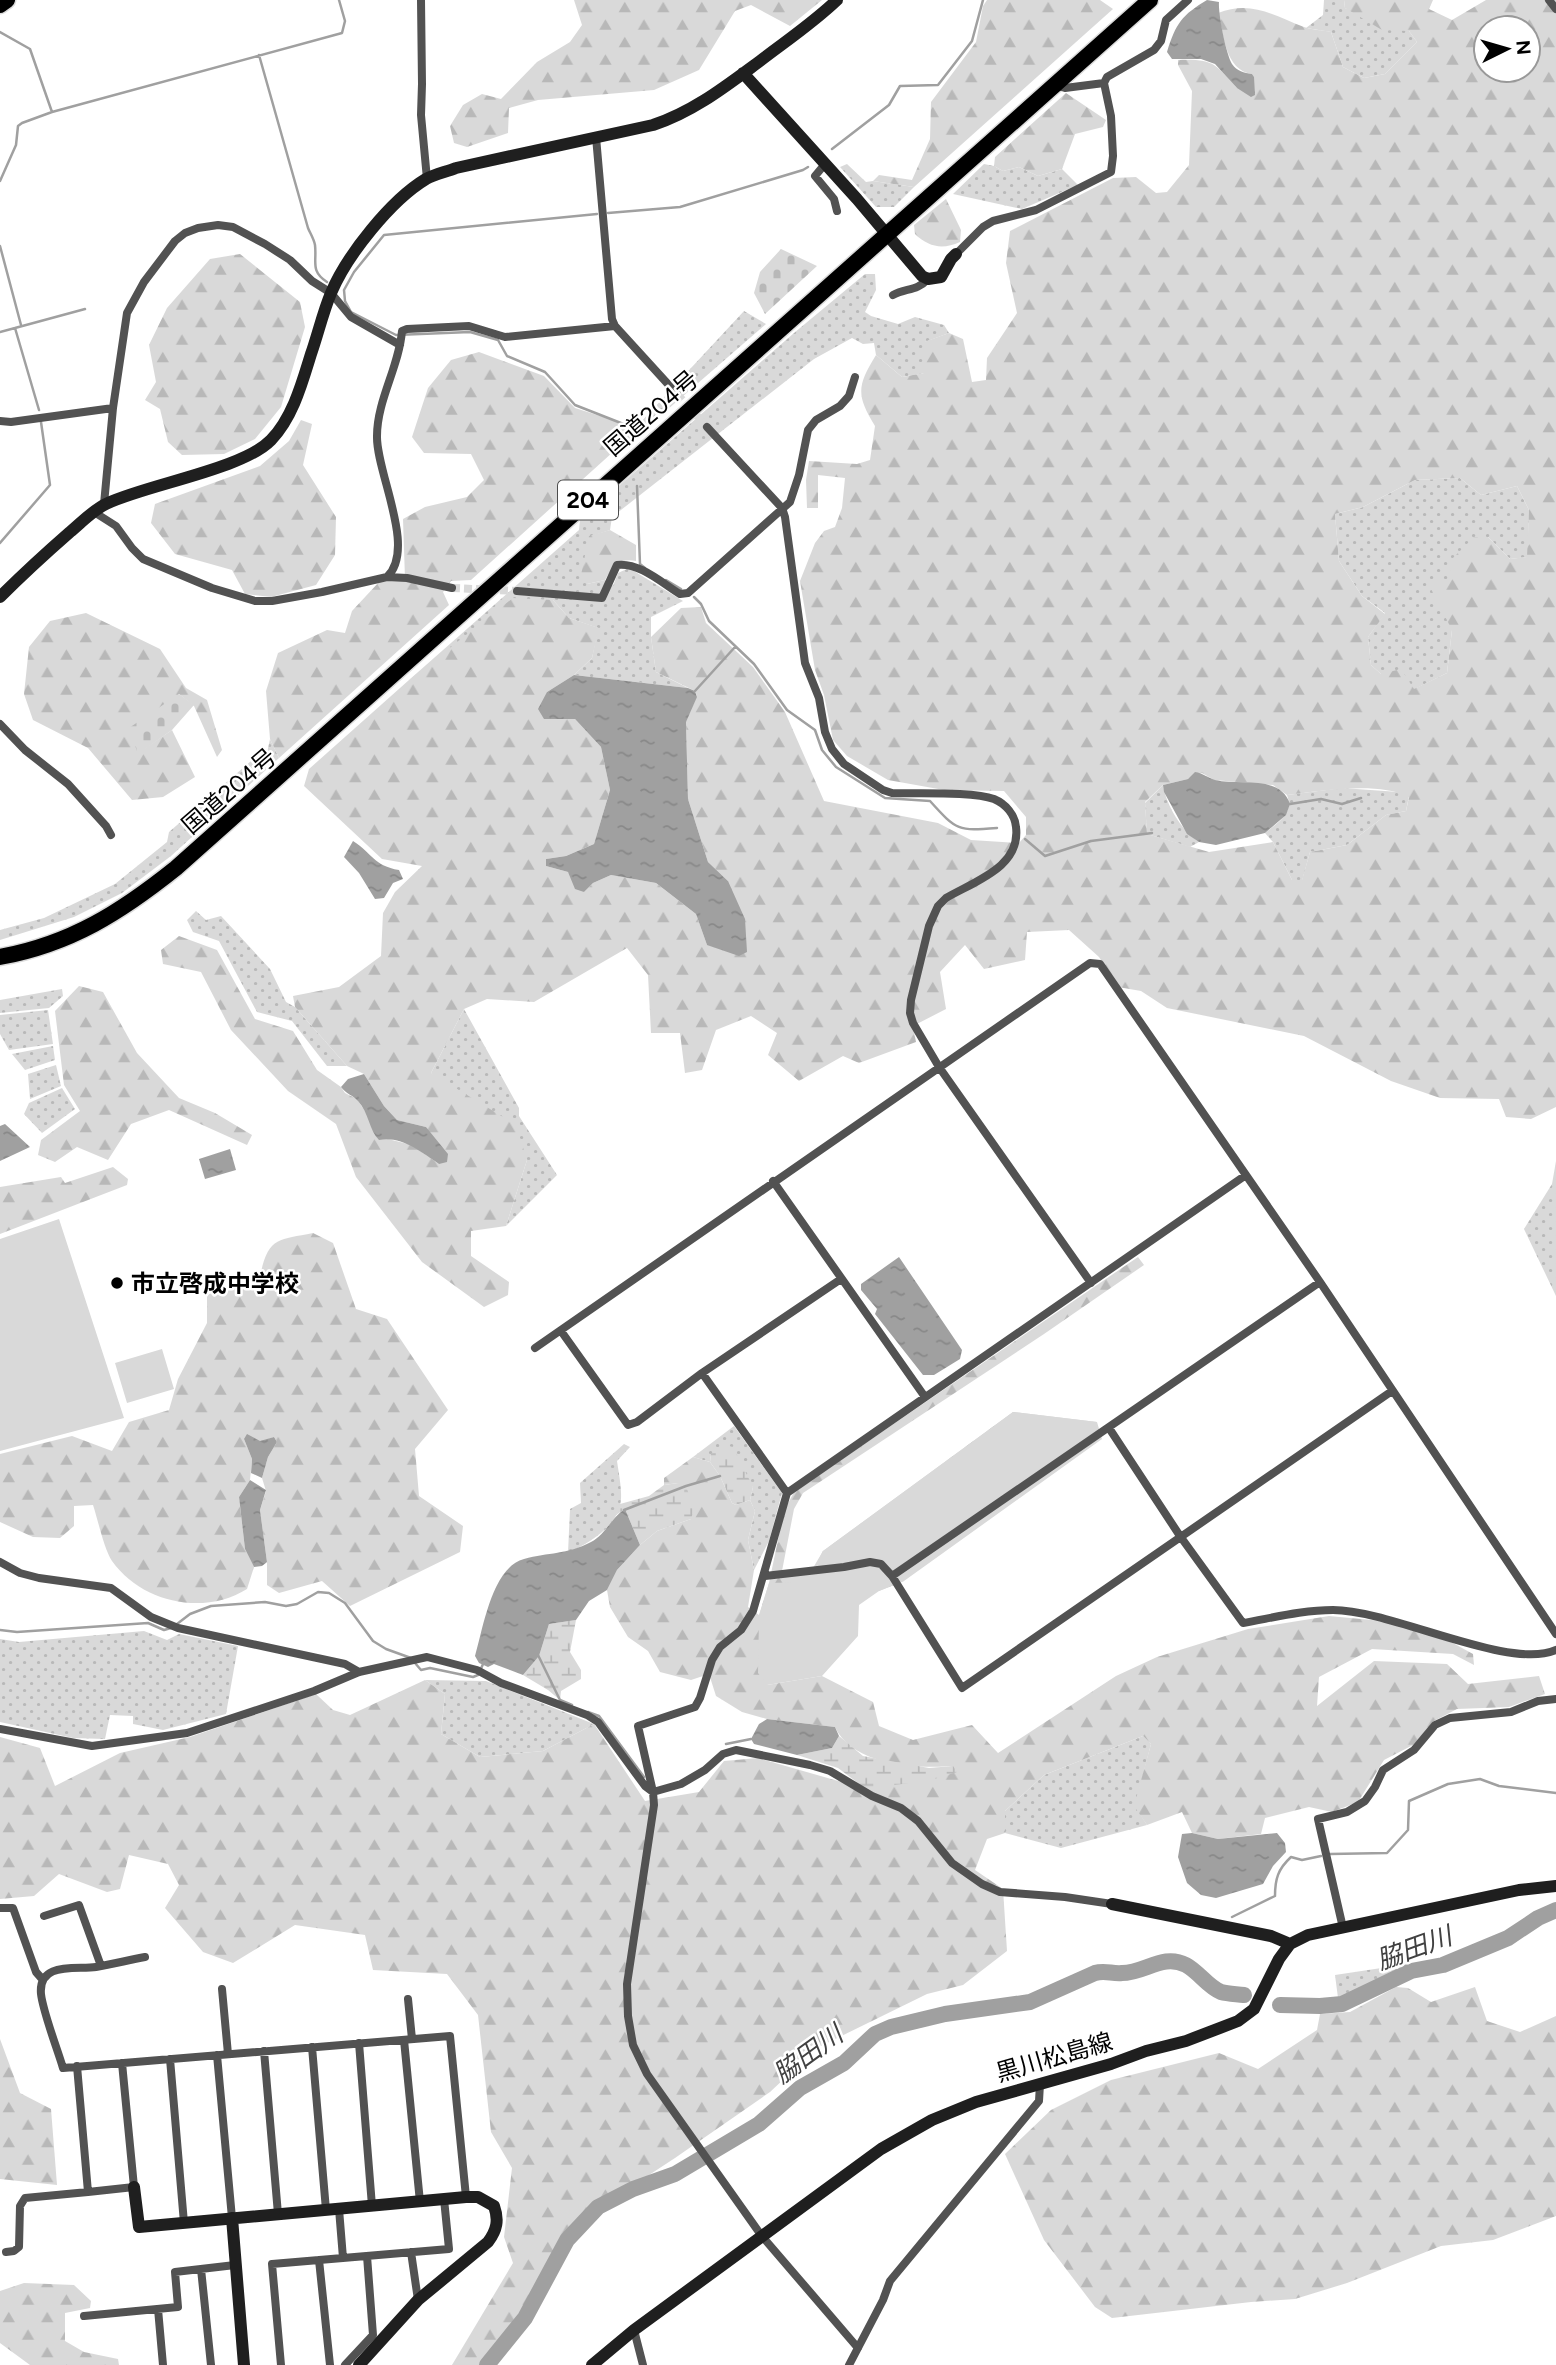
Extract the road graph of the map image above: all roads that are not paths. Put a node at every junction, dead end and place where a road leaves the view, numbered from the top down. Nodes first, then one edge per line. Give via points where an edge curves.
1 (6, 0) edge
2 (421, 0) edge
3 (837, 0) edge
4 (1150, 0) edge
5 (1188, 0) edge
6 (1549, 0) edge
7 (0, 5) edge
8 (1556, 9) edge
9 (743, 74) junction
10 (1104, 83) junction
11 (1055, 85) junction
12 (596, 137) junction
13 (825, 164) junction
14 (427, 179) junction
15 (837, 211) dead end
16 (887, 235) junction
17 (956, 254) joint
18 (928, 279) junction
19 (331, 293) junction
20 (893, 295) dead end
21 (615, 326) junction
22 (401, 338) junction
23 (855, 377) dead end
24 (677, 394) tunnel mouth
25 (113, 408) junction
26 (0, 421) edge
27 (706, 427) tunnel mouth
28 (99, 508) junction
29 (782, 508) junction
30 (387, 577) junction
31 (452, 588) tunnel mouth
32 (517, 591) tunnel mouth
33 (0, 597) edge
34 (0, 723) edge
35 (111, 835) dead end
36 (0, 957) edge
37 (939, 1066) junction
38 (1246, 1175) junction
39 (773, 1181) junction
40 (841, 1279) junction
41 (1320, 1282) junction
42 (1091, 1283) junction
43 (561, 1331) junction
44 (535, 1348) dead end
45 (702, 1373) junction
46 (1392, 1391) junction
47 (925, 1397) junction
48 (1109, 1428) junction
49 (787, 1493) junction
50 (1180, 1536) junction
51 (0, 1562) edge
52 (765, 1576) junction
53 (892, 1576) junction
54 (1556, 1634) edge
55 (1556, 1650) edge
56 (359, 1672) junction
57 (1556, 1699) edge
58 (0, 1729) edge
59 (653, 1792) junction
60 (1556, 1886) edge
61 (1112, 1904) joint
62 (0, 1908) edge
63 (44, 1916) dead end
64 (1343, 1928) junction
65 (1290, 1944) junction
66 (145, 1957) dead end
67 (101, 1966) junction
68 (43, 1980) junction
69 (222, 1989) dead end
70 (408, 1998) dead end
71 (408, 2039) junction
72 (359, 2043) junction
73 (312, 2047) junction
74 (264, 2051) junction
75 (228, 2054) junction
76 (217, 2055) junction
77 (170, 2059) junction
78 (122, 2063) junction
79 (77, 2066) junction
80 (1040, 2084) junction
81 (134, 2187) junction
82 (88, 2192) junction
83 (466, 2197) junction
84 (444, 2199) junction
85 (420, 2202) junction
86 (372, 2206) junction
87 (332, 2209) junction
88 (278, 2214) junction
89 (232, 2218) junction
90 (184, 2223) junction
91 (761, 2235) junction
92 (6, 2252) dead end
93 (411, 2252) junction
94 (367, 2256) junction
95 (344, 2258) junction
96 (319, 2260) junction
97 (235, 2265) junction
98 (201, 2269) junction
99 (418, 2300) junction
100 (158, 2309) junction
101 (84, 2316) dead end
102 (634, 2330) junction
103 (858, 2348) junction
104 (163, 2365) edge
105 (211, 2365) edge
106 (244, 2365) edge
107 (281, 2365) edge
108 (330, 2365) edge
109 (345, 2365) edge
110 (359, 2365) edge
111 (592, 2365) edge
112 (643, 2365) edge
113 (849, 2365) edge

1 - 7 highway
2 - 14 street via 421,115
3 - 9 street
4 - 11 highway, 国道204号 / 204
5 - 10 street via 1166,20 1154,50
6 - 8 street
9 - 12 street via 675,118
9 - 13 street
10 - 11 street
10 - 17 street via 1111,116 1111,172 1036,210 993,221
11 - 16 highway, 国道204号 / 204
12 - 14 street via 456,168
12 - 21 street
13 - 15 street via 815,176 834,199
13 - 16 street
14 - 19 street via 408,192 363,242
16 - 18 street
16 - 36 highway, 国道204号 / 204 via 176,868 103,921 55,943
17 - 18 street via 941,277
18 - 20 street via 921,287
19 - 22 street via 351,317
19 - 25 street via 282,254 233,227 218,225 185,233 144,282 127,313
19 - 28 street via 298,394 284,425 270,442 228,463 140,489
21 - 22 street via 505,337 469,326 407,329
21 - 24 street
22 - 30 street via 377,437 397,547 394,571
23 - 29 street via 849,396 808,430 790,502
25 - 26 street
25 - 28 street
27 - 29 street
28 - 30 street via 143,559 243,599 272,601
28 - 33 street
29 - 32 street via 688,593 680,594 626,564 617,565 602,598
29 - 37 street via 805,663 820,698 832,749 844,764 883,790 995,799 1016,821 1015,850 1006,863 947,898 929,926 910,1013
30 - 31 street
34 - 35 street via 24,750 68,784
37 - 38 street via 1090,963 1100,964
37 - 39 street
37 - 42 street
38 - 41 street
38 - 42 street
39 - 40 street
39 - 43 street
40 - 45 street
40 - 47 street
41 - 46 street
41 - 48 street
42 - 47 street
43 - 44 street
43 - 45 street via 628,1426
45 - 49 street
46 - 50 street
46 - 54 street
47 - 49 street
48 - 50 street
48 - 53 street
49 - 52 street
50 - 53 street via 962,1688
50 - 55 street via 1243,1623 1334,1610 1396,1620 1491,1650 1545,1655
51 - 56 street via 39,1578 111,1588 151,1617 174,1627 345,1664
52 - 53 street via 870,1562 881,1564
52 - 59 street via 754,1611 712,1660 695,1707 638,1726
56 - 58 street via 187,1733 92,1746
56 - 59 street via 427,1657 480,1671 587,1715
57 - 64 street via 1511,1713 1450,1718 1435,1725 1414,1750 1383,1770 1365,1801 1347,1812 1318,1819
59 - 61 street via 681,1784 736,1750 810,1765 901,1808 918,1821 952,1863 999,1892
59 - 91 street via 627,1984 633,2045 646,2074
60 - 64 street
61 - 65 street via 1271,1936
62 - 68 street via 13,1908
63 - 67 street via 79,1905
64 - 65 street
65 - 80 street, 黒川松島線 via 1254,2009 1238,2021
66 - 67 street
67 - 68 street via 69,1967 51,1972
68 - 79 street via 41,1993 63,2067
69 - 75 street
70 - 71 street
71 - 72 street
71 - 83 street via 450,2036
71 - 85 street
72 - 73 street
72 - 86 street
73 - 74 street
73 - 87 street
74 - 75 street
74 - 88 street
75 - 76 street
76 - 77 street
76 - 89 street
77 - 78 street
77 - 90 street
78 - 79 street
78 - 81 street
79 - 82 street
80 - 91 street, 黒川松島線 via 932,2120 881,2149
80 - 103 street via 1039,2101 890,2281
81 - 82 street
81 - 90 street via 139,2227
82 - 92 street via 25,2198 20,2206 19,2247
83 - 84 street
83 - 99 street via 478,2197 494,2206 494,2234
84 - 85 street
84 - 93 street via 449,2249
85 - 86 street
86 - 87 street
87 - 88 street
87 - 95 street
88 - 89 street
89 - 90 street
89 - 97 street
91 - 102 street, 黒川松島線
91 - 103 street
93 - 94 street
93 - 99 street
94 - 95 street
94 - 109 street via 373,2335
95 - 96 street
96 - 107 street via 272,2264
96 - 108 street
97 - 98 street
97 - 106 street
98 - 100 street via 175,2272 178,2308
98 - 105 street
99 - 110 street
100 - 101 street
100 - 104 street
102 - 111 street, 黒川松島線
102 - 112 street
103 - 113 street

